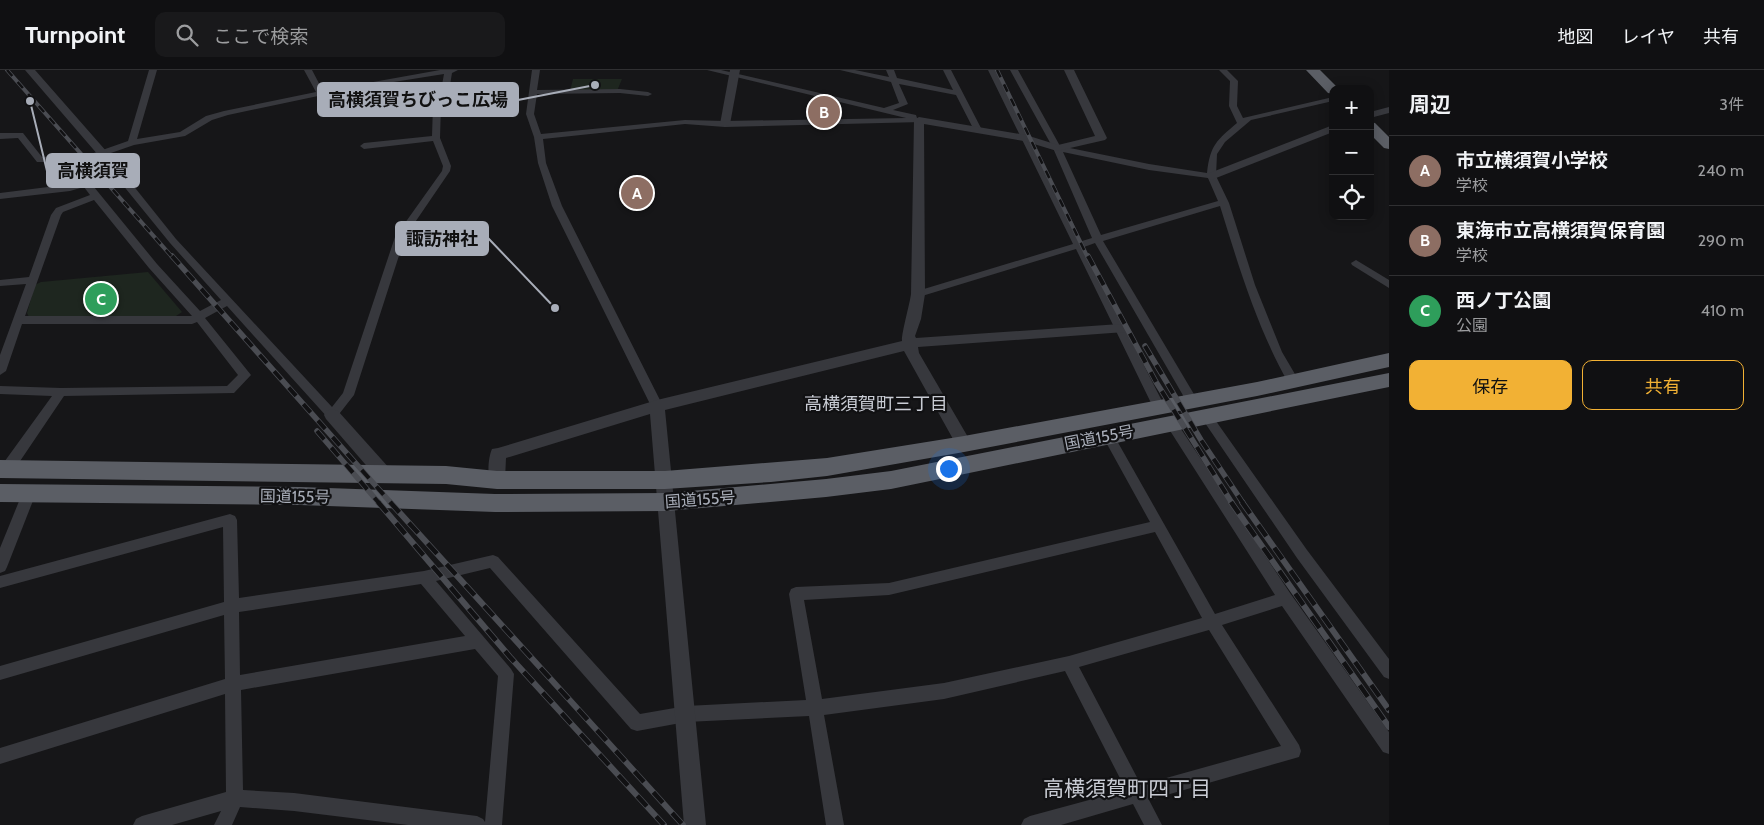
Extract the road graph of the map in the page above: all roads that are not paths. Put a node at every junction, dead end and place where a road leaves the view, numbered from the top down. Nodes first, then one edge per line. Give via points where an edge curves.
1 (30, 70) edge
2 (153, 70) edge
3 (308, 70) edge
4 (536, 70) edge
5 (711, 70) edge
6 (844, 70) edge
7 (890, 70) edge
8 (946, 70) edge
9 (992, 70) edge
10 (1014, 70) edge
11 (1069, 70) edge
12 (1223, 70) edge
13 (1313, 70) edge
14 (452, 71) edge
15 (734, 72) edge
16 (895, 80) junction
17 (1329, 86) edge
18 (533, 92) junction
19 (958, 93) junction
20 (321, 94) junction
21 (648, 94) dead end
22 (1329, 100) edge
23 (885, 110) junction
24 (1389, 110) edge
25 (1374, 114) edge
26 (919, 120) junction
27 (1241, 122) junction
28 (725, 124) junction
29 (1329, 129) edge
30 (978, 130) junction
31 (1374, 130) edge
32 (0, 136) edge
33 (538, 137) junction
34 (436, 138) junction
35 (1026, 138) junction
36 (132, 143) junction
37 (1389, 145) edge
38 (364, 146) dead end
39 (1057, 148) junction
40 (102, 154) junction
41 (70, 164) junction
42 (1211, 176) junction
43 (86, 184) junction
44 (0, 196) edge
45 (95, 196) junction
46 (1224, 203) junction
47 (1098, 240) junction
48 (1078, 246) junction
49 (1356, 263) dead end
50 (32, 280) junction
51 (0, 283) edge
52 (1389, 285) edge
53 (918, 294) junction
54 (228, 300) junction
55 (199, 317) junction
56 (18, 320) junction
57 (1120, 329) junction
58 (910, 344) junction
59 (1389, 360) edge
60 (0, 371) edge
61 (1389, 380) edge
62 (1294, 381) junction
63 (0, 390) edge
64 (60, 392) junction
65 (1192, 401) junction
66 (657, 406) junction
67 (332, 415) junction
68 (1165, 415) junction
69 (1207, 417) junction
70 (1108, 435) junction
71 (964, 444) junction
72 (3, 469) edge
73 (384, 474) junction
74 (497, 480) junction
75 (665, 480) junction
76 (0, 493) edge
77 (30, 493) junction
78 (668, 502) junction
79 (1158, 526) junction
80 (0, 567) edge
81 (424, 577) junction
82 (0, 582) edge
83 (1286, 598) junction
84 (232, 606) junction
85 (1212, 622) junction
86 (478, 641) junction
87 (1069, 663) junction
88 (1389, 672) edge
89 (0, 673) edge
90 (232, 684) junction
91 (814, 708) junction
92 (686, 714) junction
93 (1389, 746) edge
94 (0, 756) edge
95 (1138, 795) junction
96 (235, 798) junction
97 (142, 825) edge
98 (223, 825) edge
99 (477, 825) edge
100 (493, 825) edge
101 (695, 825) edge
102 (835, 825) edge
103 (1030, 825) edge
104 (1152, 825) edge

1 - 40 street
2 - 36 street
3 - 20 street
4 - 18 street
5 - 15 street
6 - 16 street
7 - 16 street
8 - 19 street
9 - 35 street
10 - 39 street
11 - 39 street via 1101,138
12 - 27 street via 1234,81 1233,106
13 - 17 highway
14 - 20 street
14 - 34 street via 437,105
15 - 23 street
15 - 28 street
16 - 19 street
16 - 23 street via 904,104
18 - 21 street via 620,91
18 - 33 street via 530,114
19 - 30 street
20 - 36 street via 227,113 209,118 182,134
22 - 27 street
23 - 26 street
24 - 25 street
26 - 28 street
26 - 30 street
26 - 53 street
27 - 42 street via 1213,154
28 - 33 street via 685,122
29 - 42 street
30 - 35 street
31 - 37 highway
32 - 41 street via 20,135 40,160 64,159
33 - 66 street via 542,163 557,206
34 - 38 street
34 - 67 street via 446,171 400,237 348,395
35 - 39 street
35 - 48 street
36 - 40 street
39 - 42 street
39 - 47 street
40 - 41 street
40 - 54 street
41 - 43 street
42 - 46 street
43 - 44 street
43 - 45 street
45 - 50 street via 59,210
45 - 55 street
46 - 47 street
46 - 62 street via 1276,352
47 - 48 street
47 - 65 street
48 - 53 street
48 - 57 street
49 - 52 street
50 - 51 street
50 - 56 street
53 - 58 street via 908,336
54 - 55 street
54 - 67 street
55 - 56 street via 192,320
55 - 64 street via 245,375 230,390
56 - 60 street
57 - 58 street
57 - 68 street
58 - 66 street
58 - 71 street via 912,354
59 - 62 highway, 国道155号
61 - 69 highway, 国道155号
62 - 65 highway, 国道155号
63 - 64 street
64 - 72 street
65 - 68 highway, 国道155号
66 - 74 street via 498,454
66 - 75 street
67 - 73 street
68 - 69 highway, 国道155号
68 - 70 highway, 国道155号
68 - 71 highway, 国道155号
68 - 83 street
69 - 88 street
70 - 78 highway, 国道155号 via 891,480
70 - 79 street
71 - 75 highway, 国道155号 via 827,467
72 - 73 highway, 国道155号
73 - 74 highway, 国道155号
74 - 75 highway, 国道155号
75 - 78 street
76 - 77 highway, 国道155号
77 - 78 highway, 国道155号 via 300,496 495,503
77 - 80 street
78 - 92 street
79 - 85 street
79 - 91 street via 889,589 796,594
81 - 84 street
81 - 86 street
81 - 92 street via 493,561 637,723
82 - 84 street via 230,520
83 - 85 street
83 - 93 street
84 - 89 street
84 - 90 street
85 - 87 street
85 - 95 street via 1293,751
86 - 90 street
86 - 100 street via 506,674
87 - 91 street via 944,691
87 - 95 street
90 - 94 street
90 - 96 street
91 - 92 street
91 - 102 street
92 - 101 street
95 - 103 street
95 - 104 street
96 - 97 street
96 - 98 street
96 - 99 street via 294,802

